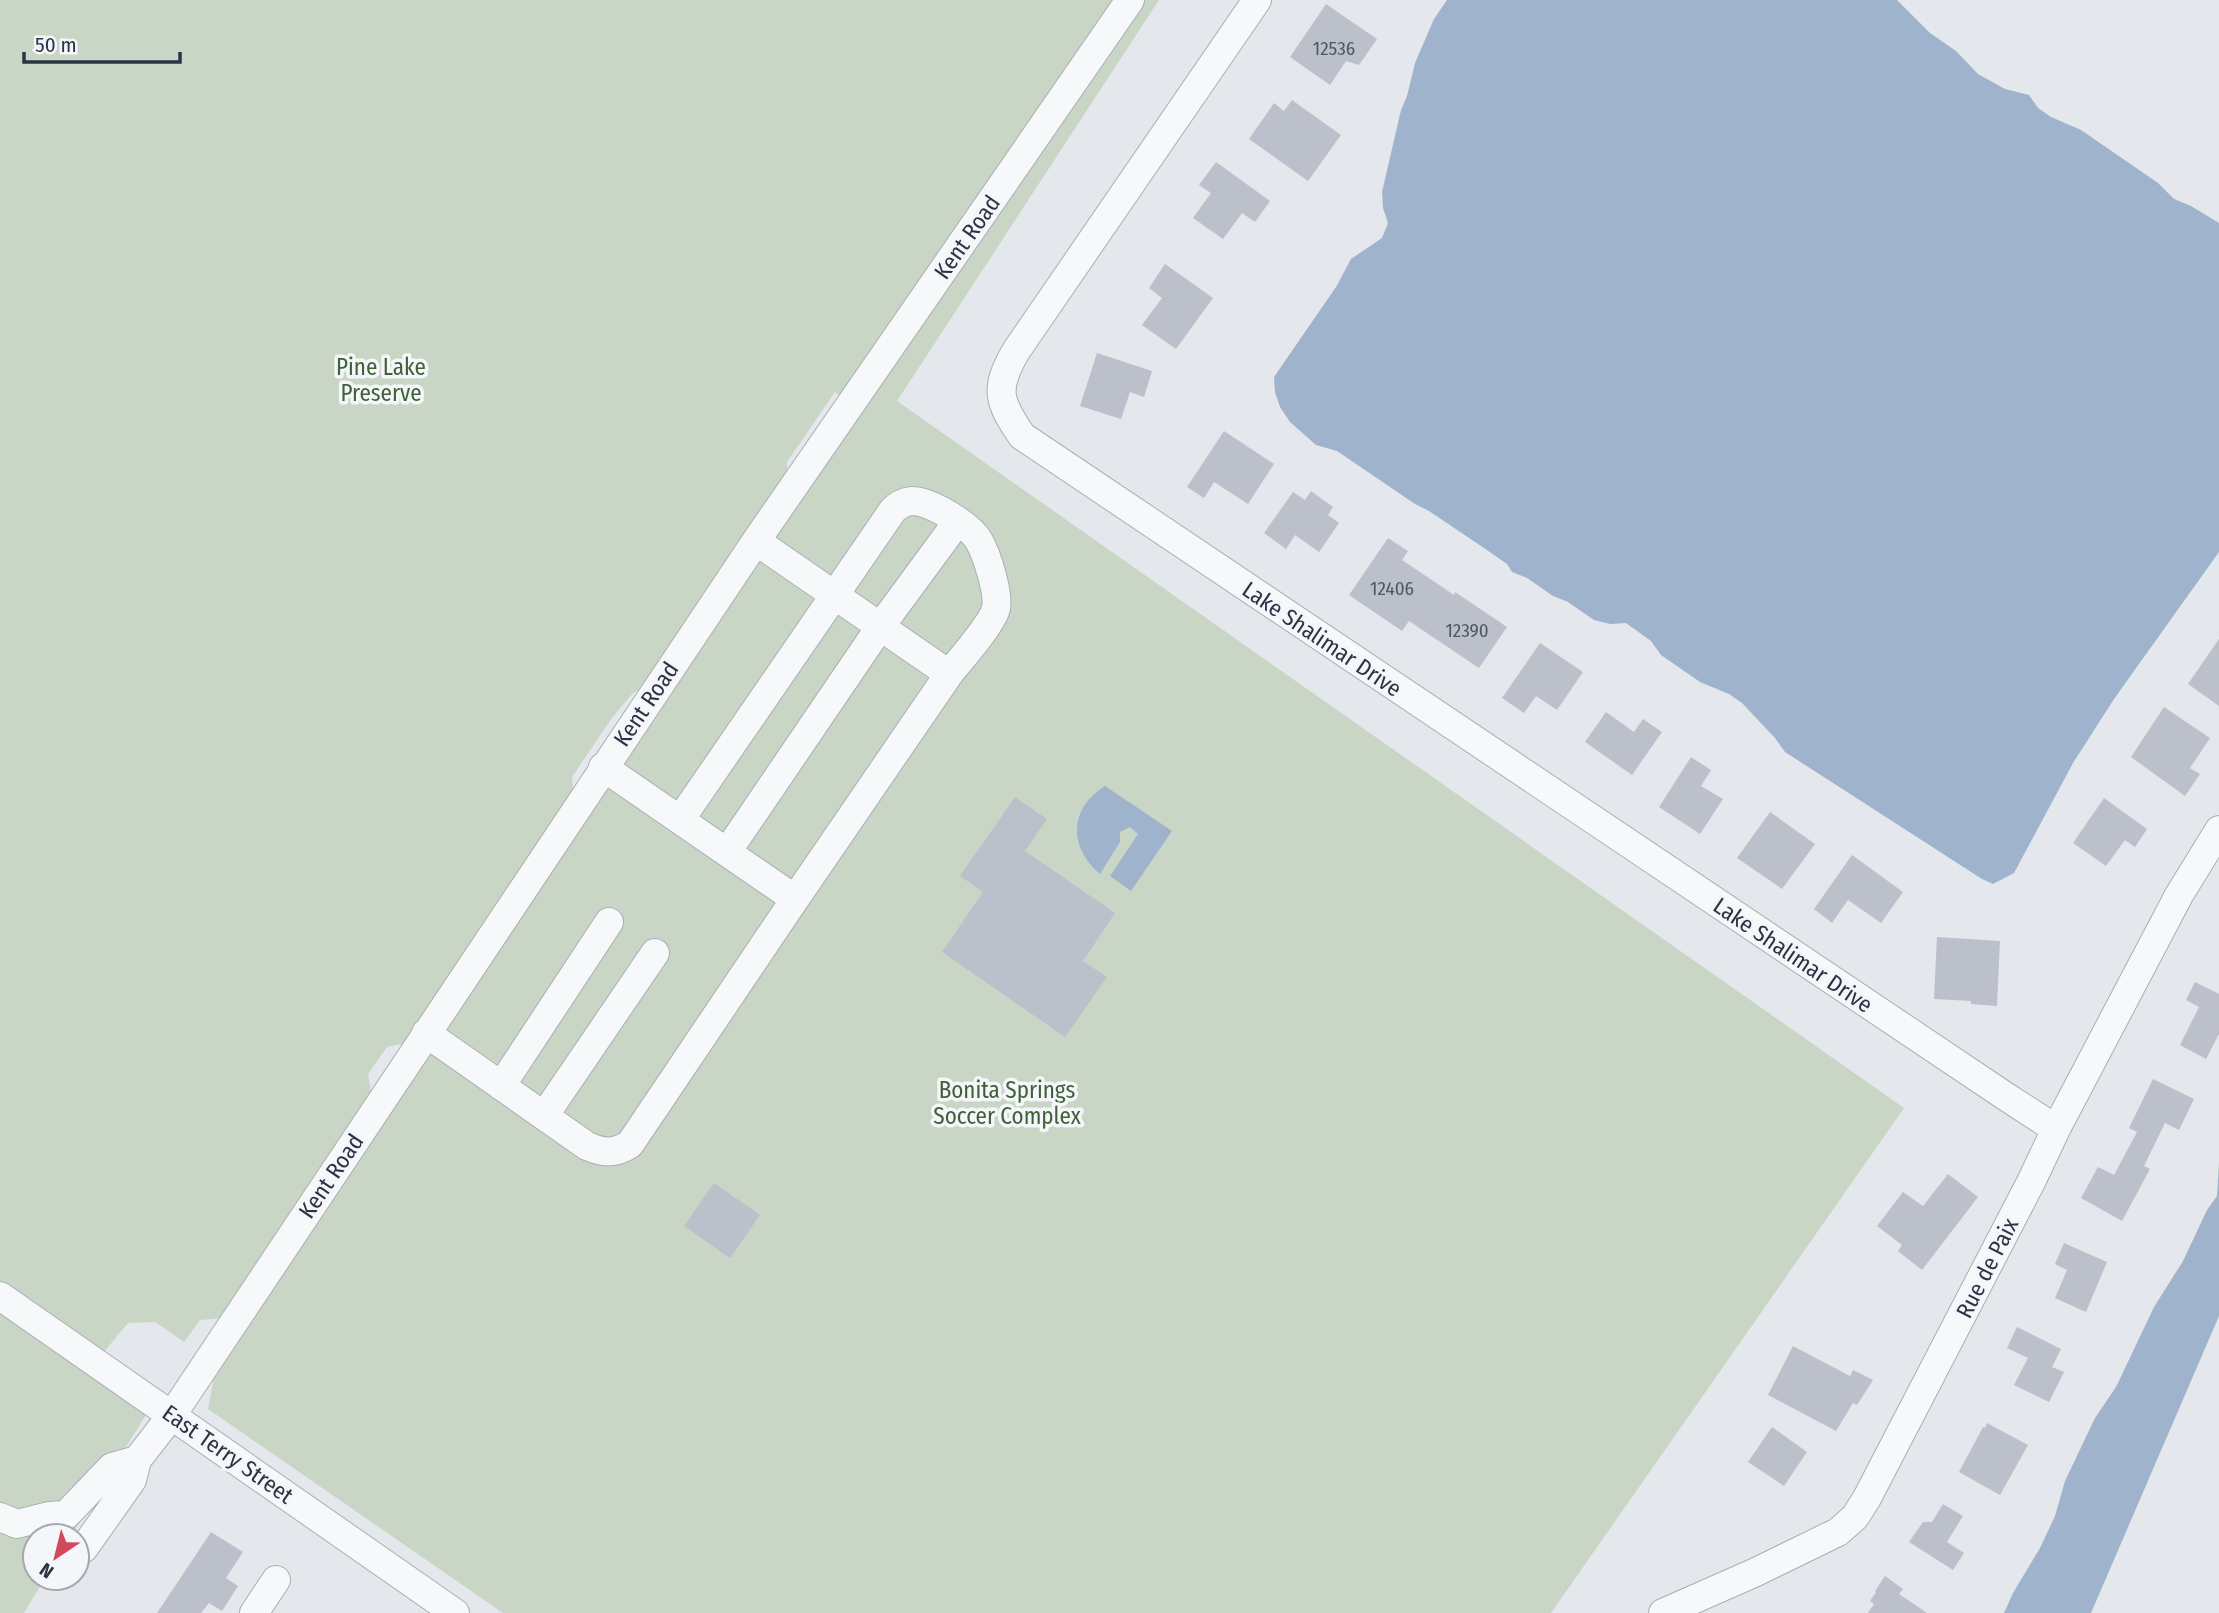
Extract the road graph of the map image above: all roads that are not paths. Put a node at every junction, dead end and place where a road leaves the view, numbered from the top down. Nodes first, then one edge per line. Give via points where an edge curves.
1 (1130, 0) edge
2 (1257, 0) edge
3 (958, 521) junction
4 (756, 541) junction
5 (835, 595) junction
6 (880, 626) junction
7 (949, 674) junction
8 (603, 767) junction
9 (680, 820) junction
10 (2219, 830) edge
11 (727, 852) junction
12 (795, 899) junction
13 (608, 922) dead end
14 (656, 953) dead end
15 (426, 1033) junction
16 (501, 1086) junction
17 (544, 1116) junction
18 (2056, 1129) junction
19 (0, 1296) edge
20 (172, 1415) junction
21 (137, 1460) junction
22 (43, 1522) edge
23 (91, 1538) edge
24 (276, 1580) dead end
25 (254, 1613) edge
26 (455, 1613) edge
27 (1664, 1613) edge

1 - 4 street, Kent Road
2 - 18 street, Lake Shalimar Drive via 1016,351 1004,372 1001,397 1009,418 1022,436
3 - 5 street via 936,507 902,503
3 - 6 street
3 - 7 street via 979,540 997,595 990,620
4 - 5 street
4 - 8 street, Kent Road
5 - 6 street
5 - 9 street
6 - 7 street
6 - 11 street
7 - 12 street
8 - 9 street
8 - 15 street, Kent Road
9 - 11 street
10 - 18 street, Rue de Paix via 2179,895
11 - 12 street
12 - 17 street via 630,1144 613,1152 596,1150
13 - 16 street
14 - 17 street
15 - 16 street
15 - 20 street, Kent Road
16 - 17 street
18 - 27 street, Rue de Paix via 1855,1517 1838,1532
19 - 20 street, East Terry Street
20 - 21 street, Kent Road
20 - 26 street, East Terry Street
21 - 22 street via 112,1467 66,1514
21 - 23 street via 132,1480
24 - 25 street

